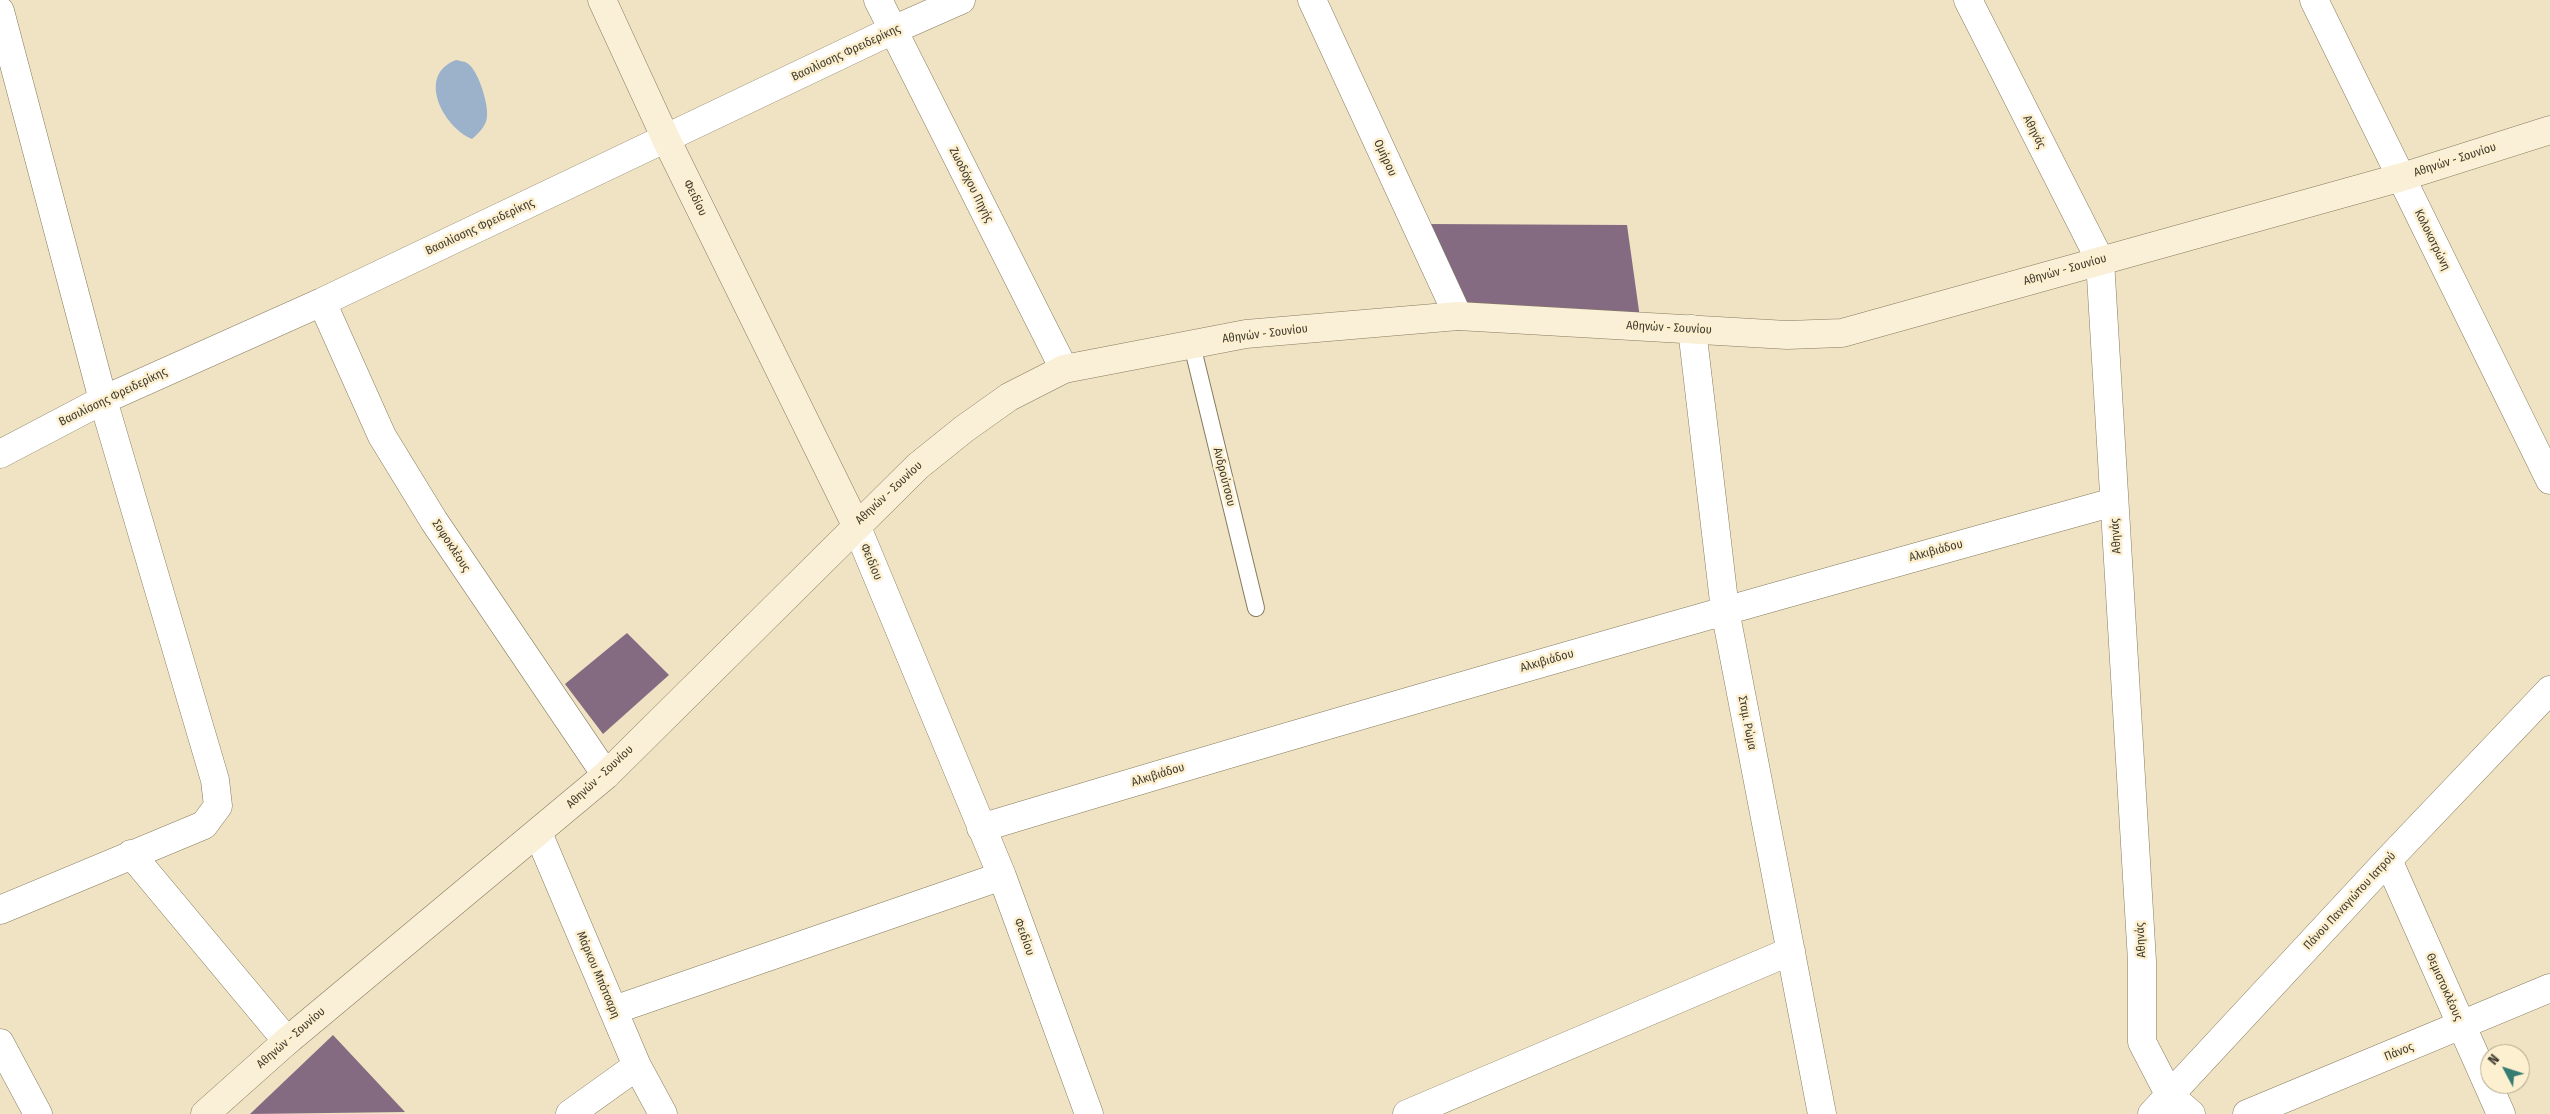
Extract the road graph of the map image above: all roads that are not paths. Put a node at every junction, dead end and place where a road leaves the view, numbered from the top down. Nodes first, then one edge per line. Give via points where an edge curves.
1 (602, 0) edge
2 (878, 0) edge
3 (961, 0) edge
4 (1312, 0) edge
5 (1968, 0) edge
6 (2314, 0) edge
7 (0, 11) edge
8 (893, 30) junction
9 (2550, 130) edge
10 (666, 139) junction
11 (2402, 177) junction
12 (2100, 260) junction
13 (322, 302) junction
14 (1458, 316) junction
15 (1692, 329) junction
16 (1192, 345) junction
17 (1064, 369) junction
18 (103, 400) junction
19 (0, 454) edge
20 (2550, 480) edge
21 (2114, 502) junction
22 (856, 525) junction
23 (1256, 608) dead end
24 (1725, 610) junction
25 (2550, 690) edge
26 (606, 775) junction
27 (981, 828) junction
28 (538, 833) junction
29 (132, 854) junction
30 (2388, 860) junction
31 (1002, 876) junction
32 (0, 910) edge
33 (1791, 951) junction
34 (2550, 988) edge
35 (614, 1010) junction
36 (2462, 1026) junction
37 (287, 1041) junction
38 (0, 1043) edge
39 (637, 1066) junction
40 (2161, 1105) edge
41 (38, 1114) edge
42 (205, 1114) edge
43 (570, 1114) edge
44 (663, 1114) edge
45 (1089, 1114) edge
46 (1406, 1114) edge
47 (1822, 1114) edge
48 (2191, 1114) edge
49 (2247, 1114) edge
50 (2501, 1114) edge

1 - 10 main road, Φειδίου
2 - 8 street, Ζωοδόχου Πηγής
3 - 8 street, Βασιλίσσης Φρειδερίκης
4 - 14 street, Ομήρου
5 - 12 street, Αθηνάς
6 - 11 street, Κολοκοτρώνη
7 - 18 street
8 - 10 street, Βασιλίσσης Φρειδερίκης
8 - 17 street, Ζωοδόχου Πηγής
9 - 11 main road, Αθηνών - Σουνίου
10 - 13 street, Βασιλίσσης Φρειδερίκης
10 - 22 main road, Φειδίου
11 - 12 main road, Αθηνών - Σουνίου
11 - 20 street, Κολοκοτρώνη
12 - 15 main road, Αθηνών - Σουνίου via 1842,334 1787,335
12 - 21 street, Αθηνάς
13 - 18 street, Βασιλίσσης Φρειδερίκης
13 - 26 street, Σοφοκλέους via 382,436 460,560
14 - 15 main road, Αθηνών - Σουνίου
14 - 16 main road, Αθηνών - Σουνίου via 1246,334
15 - 24 street, Σταμ. Ρώμα
16 - 17 main road, Αθηνών - Σουνίου
16 - 23 lane, Ανδρούτσου
17 - 22 main road, Αθηνών - Σουνίου via 1009,397 964,428
18 - 19 street, Βασιλίσσης Φρειδερίκης
18 - 29 street via 215,780 218,806 204,826
21 - 24 street, Αλκιβιάδου
21 - 40 street, Αθηνάς via 2142,961 2142,1042
22 - 26 main road, Αθηνών - Σουνίου
22 - 27 street, Φειδίου
24 - 27 street, Αλκιβιάδου via 1272,740
24 - 33 street, Σταμ. Ρώμα
25 - 30 street, Πάνου Παναγιώτου Ιατρού
26 - 28 main road, Αθηνών - Σουνίου
27 - 31 street, Φειδίου
28 - 35 street, Μάρκου Μπότσαρη
28 - 37 main road, Αθηνών - Σουνίου
29 - 32 street
29 - 37 street
30 - 36 street, Θεμιστοκλέους
30 - 40 street, Πάνου Παναγιώτου Ιατρού
31 - 35 street
31 - 45 street, Φειδίου
33 - 46 street
33 - 47 street, Σταμ. Ρώμα
34 - 36 street, Πάνος
35 - 39 street, Μάρκου Μπότσαρη
36 - 49 street, Πάνος
36 - 50 street, Θεμιστοκλέους
37 - 42 main road, Αθηνών - Σουνίου
38 - 41 street
39 - 43 street
39 - 44 street, Μάρκου Μπότσαρη
40 - 48 street

